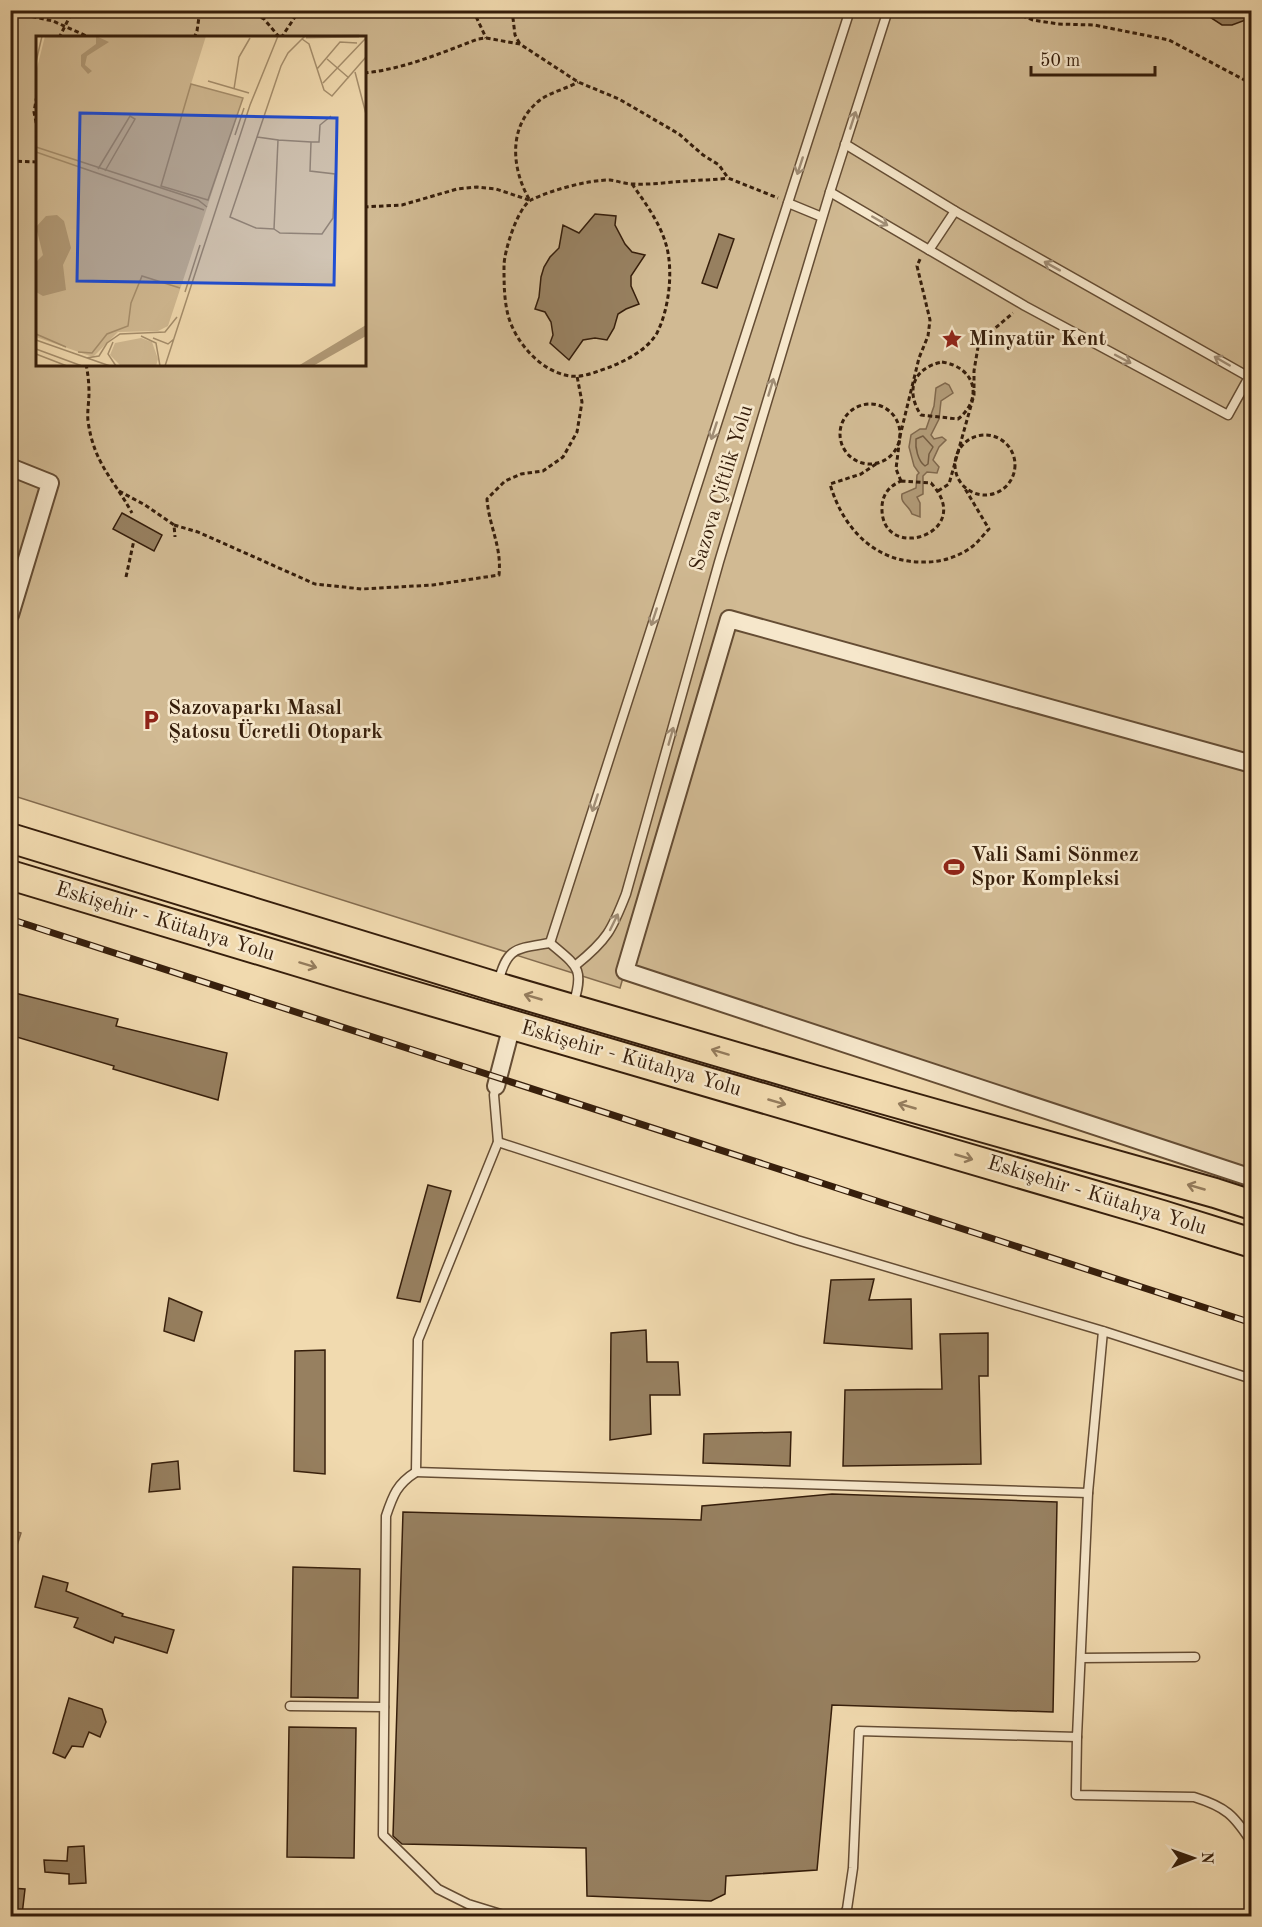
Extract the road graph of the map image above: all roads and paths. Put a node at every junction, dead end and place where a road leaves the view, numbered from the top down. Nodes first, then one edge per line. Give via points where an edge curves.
1 (73, 10) edge
2 (200, 10) edge
3 (248, 10) edge
4 (297, 10) edge
5 (472, 10) edge
6 (512, 10) edge
7 (850, 10) edge
8 (888, 10) edge
9 (1008, 10) edge
10 (10, 12) edge
11 (65, 27) junction
12 (60, 36) edge
13 (86, 36) edge
14 (195, 36) edge
15 (279, 36) edge
16 (282, 36) edge
17 (486, 39) junction
18 (519, 44) junction
19 (366, 73) edge
20 (578, 82) junction
21 (1251, 84) edge
22 (36, 100) edge
23 (36, 122) edge
24 (845, 144) junction
25 (10, 161) edge
26 (36, 162) edge
27 (728, 177) junction
28 (632, 184) junction
29 (830, 192) junction
30 (529, 200) junction
31 (788, 203) junction
32 (366, 207) edge
33 (955, 211) junction
34 (822, 217) junction
35 (929, 250) junction
36 (1025, 306) junction
37 (86, 366) edge
38 (577, 376) junction
39 (913, 387) junction
40 (974, 395) junction
41 (900, 436) junction
42 (955, 459) junction
43 (876, 464) junction
44 (10, 467) edge
45 (901, 481) junction
46 (964, 487) junction
47 (115, 488) junction
48 (938, 491) junction
49 (132, 513) dead end
50 (174, 525) junction
51 (175, 537) dead end
52 (134, 540) dead end
53 (126, 577) dead end
54 (10, 615) edge
55 (1251, 764) edge
56 (10, 838) edge
57 (10, 875) edge
58 (550, 943) junction
59 (576, 965) junction
60 (497, 987) junction
61 (572, 1008) junction
62 (512, 1025) junction
63 (496, 1086) joint
64 (498, 1142) junction
65 (1251, 1178) edge
66 (1251, 1205) edge
67 (1251, 1243) edge
68 (1103, 1331) junction
69 (1251, 1379) edge
70 (416, 1472) junction
71 (1088, 1492) junction
72 (1195, 1657) dead end
73 (1081, 1658) junction
74 (290, 1706) dead end
75 (384, 1707) junction
76 (1077, 1737) junction
77 (1251, 1843) edge
78 (507, 1917) edge
79 (843, 1917) edge

1 - 11 path
2 - 14 path
3 - 15 path via 264,19
4 - 16 path
5 - 17 path
6 - 18 path
7 -> 31 lane, Sazova Çiftlik Yolu
24 -> 8 lane, Sazova Çiftlik Yolu
9 - 21 path via 1033,20 1094,25 1169,40
10 - 11 path
11 - 12 path
11 - 13 path
17 - 18 path
17 - 19 path via 408,65
18 - 20 path
20 - 27 path via 619,99 679,134 719,165
20 - 30 path via 541,99 518,131 516,160
22 - 23 path
24 - 29 lane, Sazova Çiftlik Yolu
24 - 33 lane
25 - 26 path
27 - 28 path
27 - 31 path
28 - 30 path via 591,182
28 - 38 path via 654,216 667,249 668,286 663,317 646,346 615,365
29 - 34 lane, Sazova Çiftlik Yolu
29 -> 35 lane
30 - 32 path via 496,189 477,188 449,191 402,205
30 - 38 path via 521,210 504,260 509,318 516,335 540,363
31 - 34 lane
31 -> 58 lane, Sazova Çiftlik Yolu
33 - 35 lane
36 -> 33 lane via 1228,415 1249,377
59 -> 34 lane, Sazova Çiftlik Yolu via 597,948 613,927 626,894 719,561
35 - 36 lane
35 - 39 path via 917,266 930,320
36 - 40 path via 978,347
37 - 47 path via 88,420 96,455
38 - 50 path via 582,402 577,432 562,457 543,471 505,481 487,499 488,516 501,557 499,575 433,585 362,589 315,585
39 - 40 path via 923,369 932,364 952,363 969,375
39 - 40 path via 921,414 942,417 958,419 966,413
39 - 41 path
40 - 42 path
41 - 43 path via 893,454
41 - 43 path via 895,417 879,404 858,405 843,418 839,438 842,448 856,462
41 - 45 path via 896,469
42 - 46 path via 955,470
42 - 46 path via 965,442 985,434 1004,441 1015,458 1014,477 1001,492 981,496
42 - 48 path via 949,483
43 - 46 path via 861,474 830,484 838,508 865,543 897,560 932,562 955,557 974,545 989,528
44 - 54 street via 50,483
45 - 48 path via 931,483
45 - 48 path via 886,492 882,513 891,530 908,539 927,535 935,528 943,510
47 - 49 path
47 - 50 path
50 - 51 path
52 - 53 path
55 - 65 street via 729,619 626,971
56 - 60 highway, Eskişehir - Kütahya Yolu
57 -> 62 highway, Eskişehir - Kütahya Yolu
58 - 59 lane
58 - 60 lane via 518,948 504,962
59 - 61 lane via 580,983
61 -> 60 highway, Eskişehir - Kütahya Yolu
66 -> 61 highway, Eskişehir - Kütahya Yolu
62 - 63 street
62 -> 67 highway, Eskişehir - Kütahya Yolu
63 - 64 lane
64 - 68 lane via 797,1240
64 - 70 lane via 418,1340
68 - 69 lane
68 - 71 lane
70 - 71 lane
70 - 75 lane via 402,1481 386,1516
71 - 73 lane
72 - 73 lane
73 - 76 lane
74 - 75 lane
75 - 78 lane via 383,1835 438,1889
76 - 77 lane via 1076,1794 1194,1797 1236,1818
76 - 79 lane via 859,1731 853,1868

